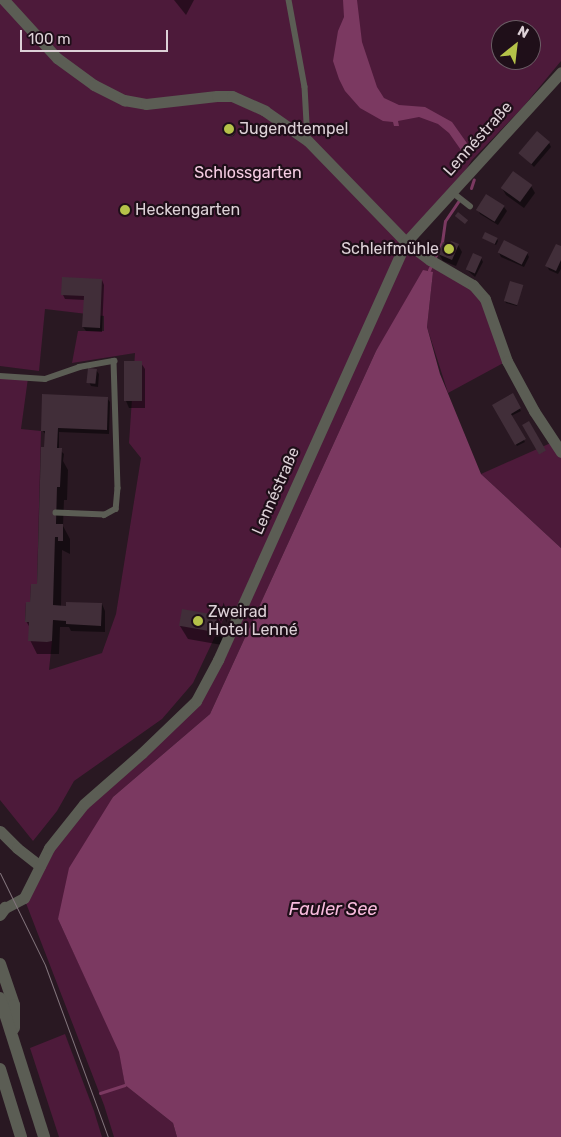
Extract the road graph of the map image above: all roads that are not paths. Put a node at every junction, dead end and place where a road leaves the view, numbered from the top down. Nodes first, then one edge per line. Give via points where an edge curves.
1 (4, 0) edge
2 (289, 0) edge
3 (561, 72) edge
4 (308, 141) junction
5 (454, 194) junction
6 (468, 204) dead end
7 (406, 242) junction
8 (0, 376) edge
9 (561, 452) edge
10 (56, 513) dead end
11 (0, 831) edge
12 (40, 866) junction
13 (2, 911) edge
14 (0, 964) edge
15 (0, 998) edge
16 (14, 1038) junction
17 (1, 1078) edge
18 (21, 1137) edge
19 (44, 1137) edge

1 - 4 street via 57,58 101,89 124,100 146,104 232,96 265,111
2 - 4 lane via 305,87
3 - 5 street, Lennéstraße
4 - 7 street
5 - 6 lane
5 - 7 street, Lennéstraße
7 - 9 street via 473,285 485,299 507,361
7 - 12 street, Lennéstraße via 218,660 196,701 84,804 49,848
8 - 10 lane via 45,379 79,367 114,362 116,509 105,515
11 - 12 street
12 - 13 street, Lennéstraße via 24,898
14 - 16 street via 14,1005
15 - 16 street
16 - 19 street
17 - 18 street

